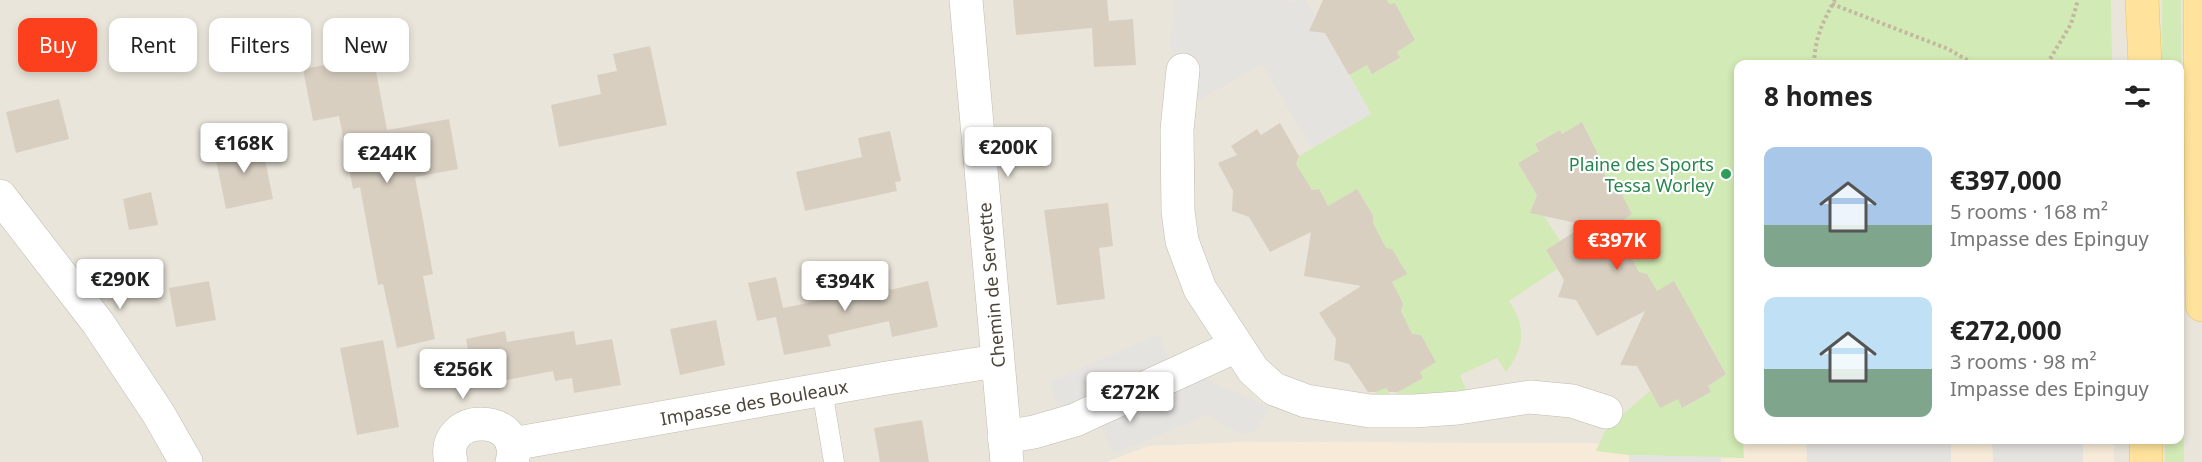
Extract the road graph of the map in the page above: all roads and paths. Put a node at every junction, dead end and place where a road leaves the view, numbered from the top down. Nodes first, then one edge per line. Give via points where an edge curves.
1 (966, 0) edge
2 (2078, 0) edge
3 (2142, 0) edge
4 (2200, 0) edge
5 (1833, 2) edge
6 (1814, 60) edge
7 (1967, 60) edge
8 (2050, 60) edge
9 (2145, 60) edge
10 (1183, 70) dead end
11 (0, 196) edge
12 (2202, 305) edge
13 (1236, 346) junction
14 (997, 361) junction
15 (822, 390) junction
16 (1606, 412) dead end
17 (2146, 444) edge
18 (1005, 450) edge
19 (512, 453) edge
20 (186, 462) edge
21 (452, 462) edge
22 (834, 462) edge
23 (2146, 462) edge

1 - 14 street, Chemin de Servette
2 - 8 path via 2071,24
3 - 9 main road
4 - 12 main road
5 - 6 path via 1814,45
5 - 7 path
10 - 13 street via 1177,130 1182,241 1200,289
11 - 20 street via 98,323
13 - 16 street via 1252,369 1274,389 1316,402 1370,411 1414,411 1530,397 1572,401
13 - 18 street via 1075,420 1034,432
14 - 15 street, Impasse des Bouleaux
14 - 18 street, Chemin de Servette
15 - 19 street, Impasse des Bouleaux
15 - 22 lane
17 - 23 main road
19 - 21 street, Impasse des Bouleaux via 506,433 483,423 471,425 452,442

